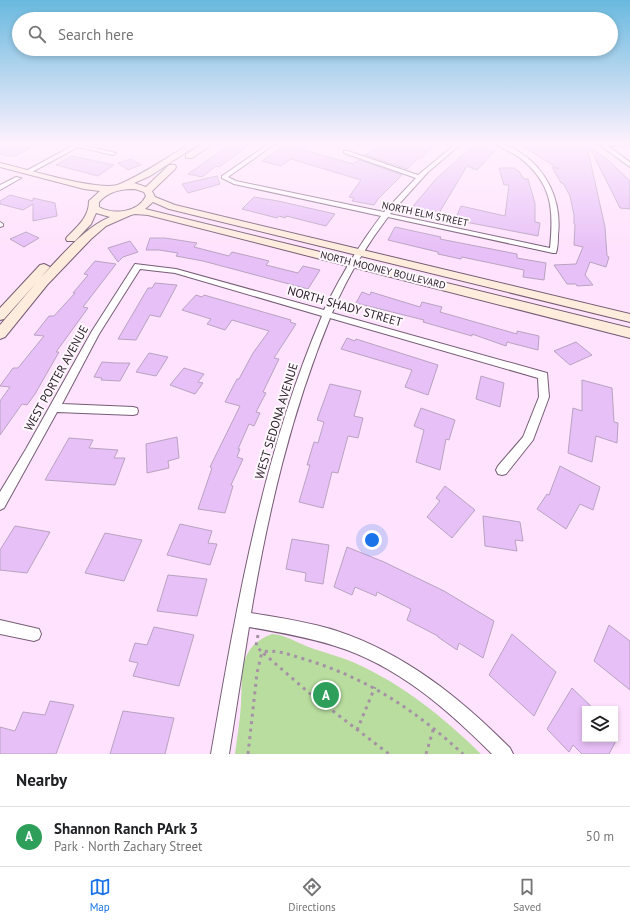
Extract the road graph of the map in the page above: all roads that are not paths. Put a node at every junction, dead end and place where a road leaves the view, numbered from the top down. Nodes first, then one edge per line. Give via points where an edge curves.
1 (18, 178) joint
2 (55, 178) edge
3 (137, 178) edge
4 (160, 178) edge
5 (226, 178) edge
6 (418, 178) edge
7 (542, 178) edge
8 (0, 188) edge
9 (114, 188) junction
10 (150, 194) junction
11 (90, 200) junction
12 (131, 212) junction
13 (385, 215) junction
14 (355, 258) junction
15 (138, 266) joint
16 (326, 314) junction
17 (0, 316) edge
18 (630, 318) edge
19 (630, 333) edge
20 (0, 334) edge
21 (55, 408) junction
22 (132, 412) dead end
23 (502, 470) dead end
24 (0, 504) edge
25 (242, 619) junction
26 (0, 627) edge
27 (34, 634) dead end
28 (220, 754) edge
29 (504, 754) edge

1 - 8 street
1 - 11 street
2 - 9 street
3 - 9 street
4 - 10 street
5 - 13 street, NORTH ELM STREET
6 - 13 street, WEST SEDONA AVENUE
7 - 13 street, NORTH ELM STREET via 550,193 556,220 553,251
9 - 10 street, NORTH MOONEY BOULEVARD via 136,186
9 - 11 street
10 - 12 street via 143,207
10 - 14 street, NORTH MOONEY BOULEVARD via 172,207
11 - 12 street, NORTH MOONEY BOULEVARD via 97,211 110,215
11 - 17 street via 88,222
12 - 14 street, NORTH MOONEY BOULEVARD via 148,212
12 - 20 street via 103,224 87,237 43,282
13 - 14 street, WEST SEDONA AVENUE
14 - 16 street, WEST SEDONA AVENUE
14 - 18 street, NORTH MOONEY BOULEVARD
14 - 19 street, NORTH MOONEY BOULEVARD
15 - 16 street, NORTH SHADY STREET via 176,271
15 - 21 street, WEST PORTER AVENUE via 95,333
16 - 23 street, NORTH SHADY STREET via 543,376 544,397 527,440
16 - 25 street, WEST SEDONA AVENUE via 299,383 270,485
21 - 22 street
21 - 24 street, WEST PORTER AVENUE
25 - 28 street, WEST SEDONA AVENUE
25 - 29 street via 314,632 349,643 385,660 432,688 474,723
26 - 27 street

